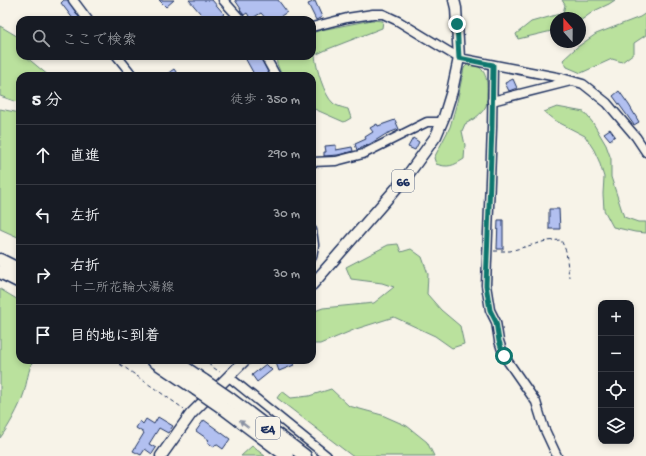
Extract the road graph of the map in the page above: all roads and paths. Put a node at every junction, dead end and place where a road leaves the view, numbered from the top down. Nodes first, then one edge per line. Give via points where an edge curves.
1 (73, 0) edge
2 (223, 0) edge
3 (454, 0) edge
4 (85, 16) edge
5 (237, 16) edge
6 (316, 26) edge
7 (459, 58) junction
8 (120, 60) edge
9 (267, 60) edge
10 (493, 65) junction
11 (130, 72) edge
12 (274, 72) edge
13 (572, 81) junction
14 (492, 101) junction
15 (442, 122) junction
16 (646, 152) edge
17 (316, 162) edge
18 (487, 251) junction
19 (0, 260) edge
20 (16, 268) edge
21 (0, 272) edge
22 (568, 277) dead end
23 (16, 280) edge
24 (316, 280) edge
25 (120, 364) edge
26 (161, 364) edge
27 (178, 364) edge
28 (208, 364) edge
29 (241, 364) edge
30 (229, 377) junction
31 (200, 384) junction
32 (226, 403) junction
33 (191, 414) junction
34 (161, 456) edge
35 (287, 456) edge
36 (305, 456) edge
37 (328, 456) edge
38 (557, 456) edge

1 - 4 street
2 - 5 street
3 - 7 main road, 66
6 - 7 street via 347,18 383,14
7 - 10 street
7 - 15 main road, 66
8 - 11 street
9 - 12 street
10 - 13 street
10 - 14 street
13 - 14 street
13 - 16 street via 583,84 607,103 636,136
14 - 18 street
15 - 17 street via 427,122 363,154 336,161
15 - 24 main road, 66 via 436,136 407,176
18 - 22 path via 510,251 546,241 561,240 566,251
18 - 38 street via 486,285 490,310 496,322 504,356 536,402
19 - 20 highway
21 - 23 highway
25 - 33 path
26 - 31 highway, E4
27 - 31 highway, E4
28 - 30 path
29 - 30 main road
30 - 33 main road
30 - 37 street
31 - 32 highway, E4, bridge
35 -> 32 highway, E4
32 - 36 highway, E4
33 - 34 main road

